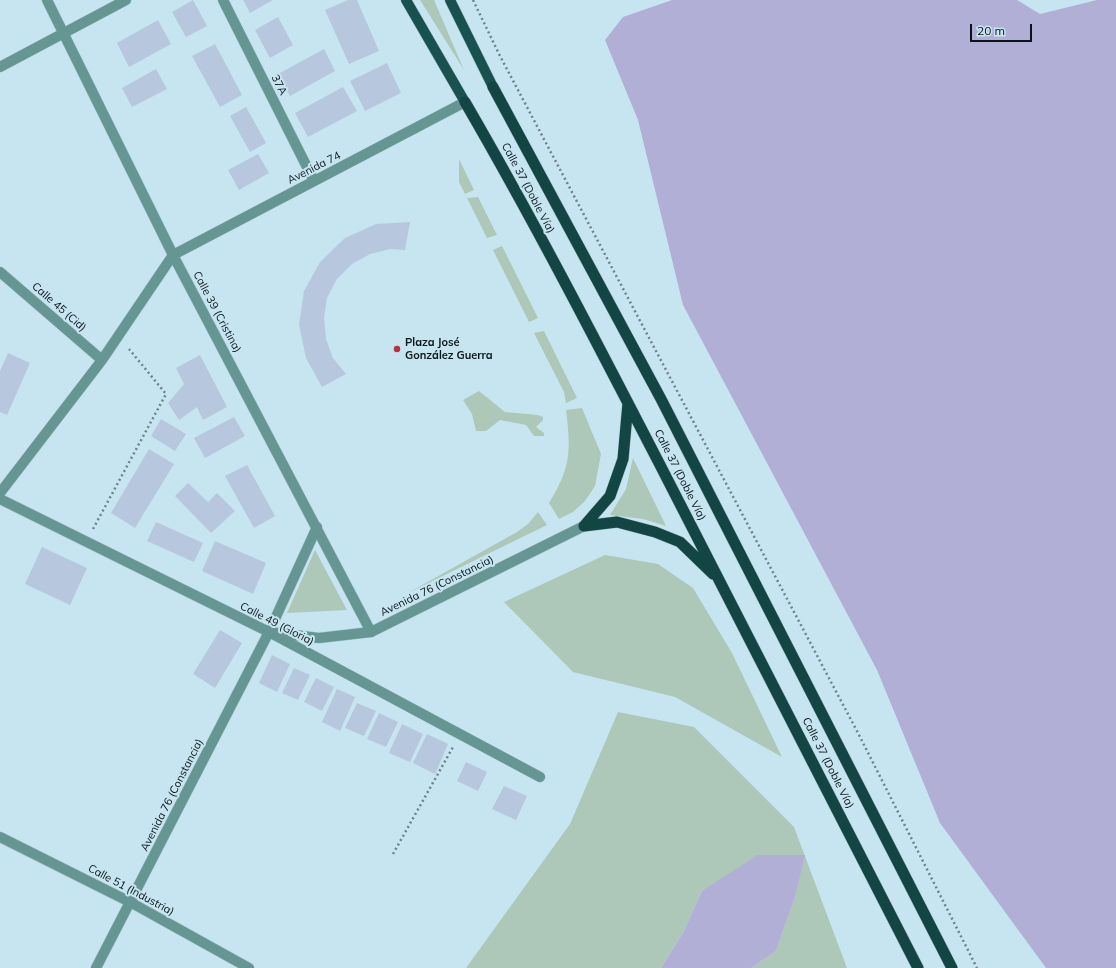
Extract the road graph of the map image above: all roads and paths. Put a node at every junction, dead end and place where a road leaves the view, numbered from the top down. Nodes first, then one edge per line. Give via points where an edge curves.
1 (47, 0) edge
2 (126, 0) edge
3 (223, 0) edge
4 (406, 0) edge
5 (450, 0) edge
6 (474, 0) edge
7 (64, 33) junction
8 (0, 67) edge
9 (493, 87) joint
10 (465, 102) junction
11 (314, 181) junction
12 (174, 255) junction
13 (0, 272) edge
14 (118, 337) junction
15 (102, 360) junction
16 (628, 403) junction
17 (0, 493) edge
18 (0, 499) edge
19 (584, 526) junction
20 (317, 527) junction
21 (86, 542) junction
22 (720, 581) junction
23 (269, 632) junction
24 (371, 632) junction
25 (460, 734) junction
26 (540, 777) dead end
27 (0, 837) edge
28 (393, 854) dead end
29 (130, 902) junction
30 (96, 968) edge
31 (249, 968) edge
32 (918, 968) edge
33 (952, 968) edge
34 (977, 968) edge

1 - 7 street, Calle 39 (Cristina)
2 - 7 street
3 - 11 street, 37A
4 - 10 main road, Calle 37 (Doble Vía)
5 - 9 main road, Calle 37 (Doble Vía)
6 - 34 path via 504,63 862,740
7 - 8 street
7 - 12 street, Calle 39 (Cristina)
9 - 33 highway, Calle 37 (Doble Vía) via 661,399
10 - 11 street, Avenida 74
10 - 16 highway, Calle 37 (Doble Vía) via 500,162
11 - 12 street, Avenida 74
12 - 14 street
12 - 20 street, Calle 39 (Cristina)
13 - 15 street, Calle 45 (Cid)
14 - 15 street
14 - 21 path via 166,394
15 - 17 street
16 - 19 highway via 623,459 610,496
16 - 22 highway, Calle 37 (Doble Vía)
18 - 21 street, Calle 49 (Gloria)
19 - 22 highway via 618,522 680,542
19 - 24 street, Avenida 76 (Constancia)
20 - 23 street, Avenida 76 (Constancia)
20 - 24 street, Calle 39 (Cristina)
21 - 23 street, Calle 49 (Gloria)
22 - 32 highway, Calle 37 (Doble Vía)
23 - 24 street, Avenida 76 (Constancia) via 319,638
23 - 25 street, Calle 49 (Gloria)
23 - 29 street, Avenida 76 (Constancia)
25 - 26 street, Calle 49 (Gloria)
25 - 28 path
27 - 29 street, Calle 51 (Industria)
29 - 30 street, Avenida 76 (Constancia)
29 - 31 street, Calle 51 (Industria)

